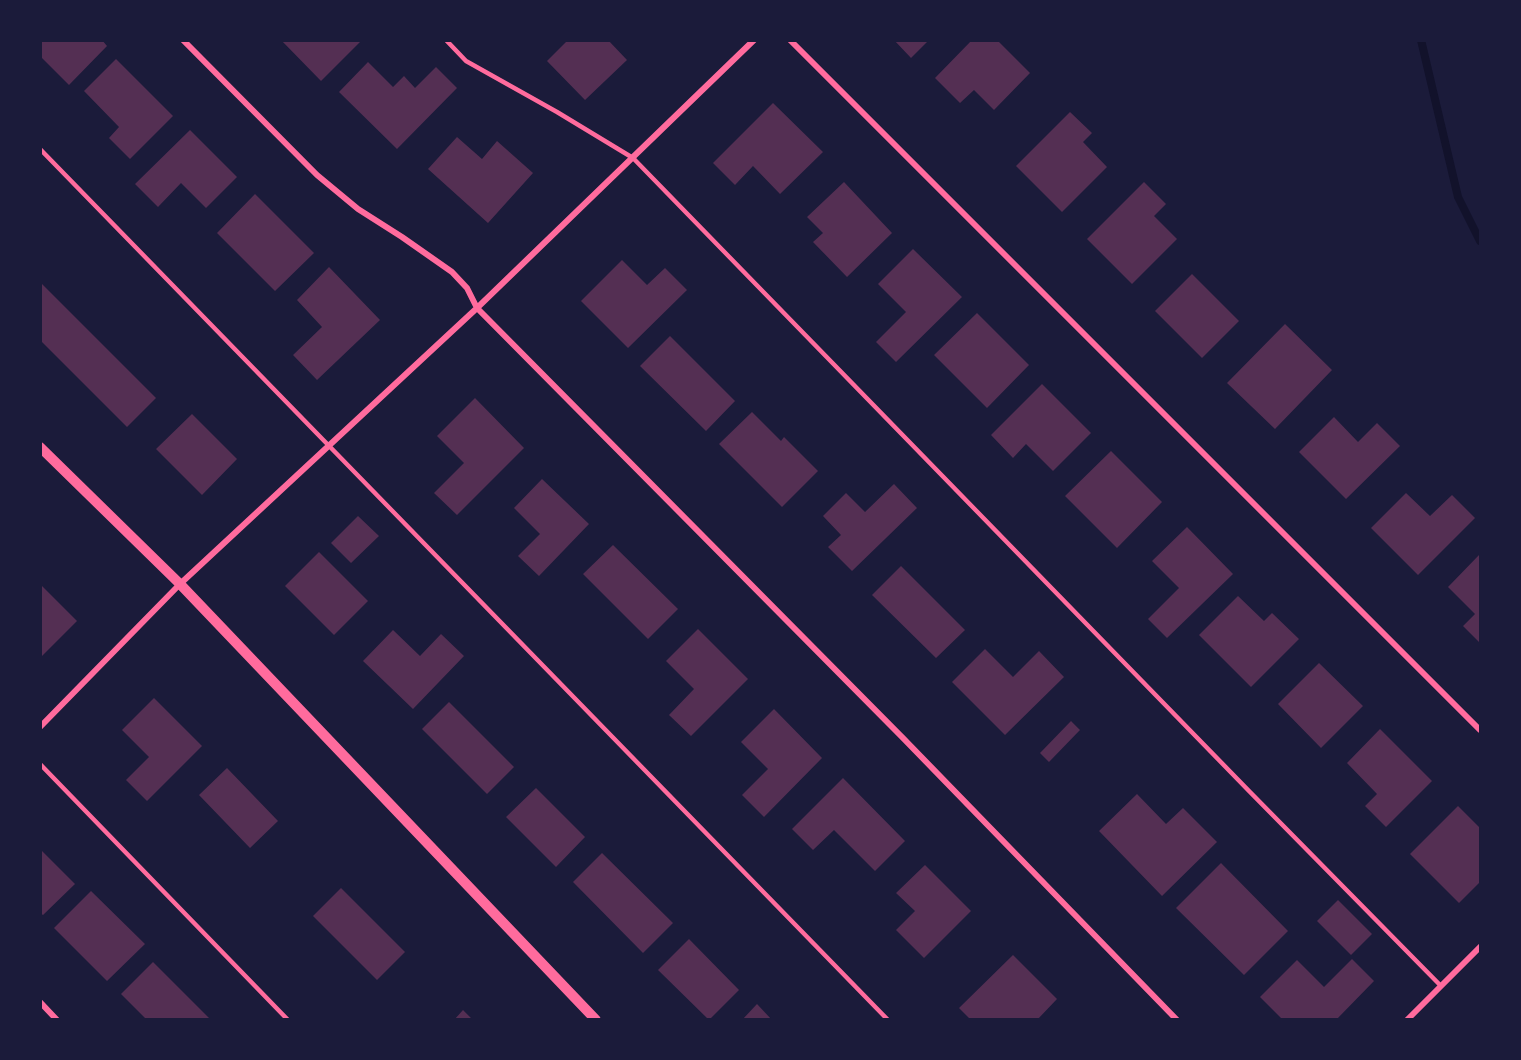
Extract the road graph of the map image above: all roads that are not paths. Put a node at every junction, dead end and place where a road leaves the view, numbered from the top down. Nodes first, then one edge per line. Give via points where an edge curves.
1 (183, 40) edge
2 (446, 40) edge
3 (754, 40) edge
4 (790, 40) edge
5 (40, 149) edge
6 (633, 158) junction
7 (477, 308) junction
8 (328, 445) junction
9 (40, 447) edge
10 (180, 584) junction
11 (40, 727) edge
12 (1480, 730) edge
13 (40, 764) edge
14 (1480, 947) edge
15 (1441, 986) junction
16 (40, 1002) edge
17 (57, 1020) edge
18 (288, 1020) edge
19 (596, 1020) edge
20 (888, 1020) edge
21 (1177, 1020) edge
22 (1407, 1020) edge

1 - 7 street via 317,176 358,209 452,272 467,288
2 - 6 lane via 466,61
3 - 6 street
4 - 12 street
5 - 8 lane
6 - 7 street
6 - 15 lane
7 - 8 street
7 - 21 street
8 - 10 street
8 - 20 lane
9 - 10 street
10 - 11 street
10 - 19 street
13 - 18 lane
14 - 15 street
15 - 22 street
16 - 17 street

